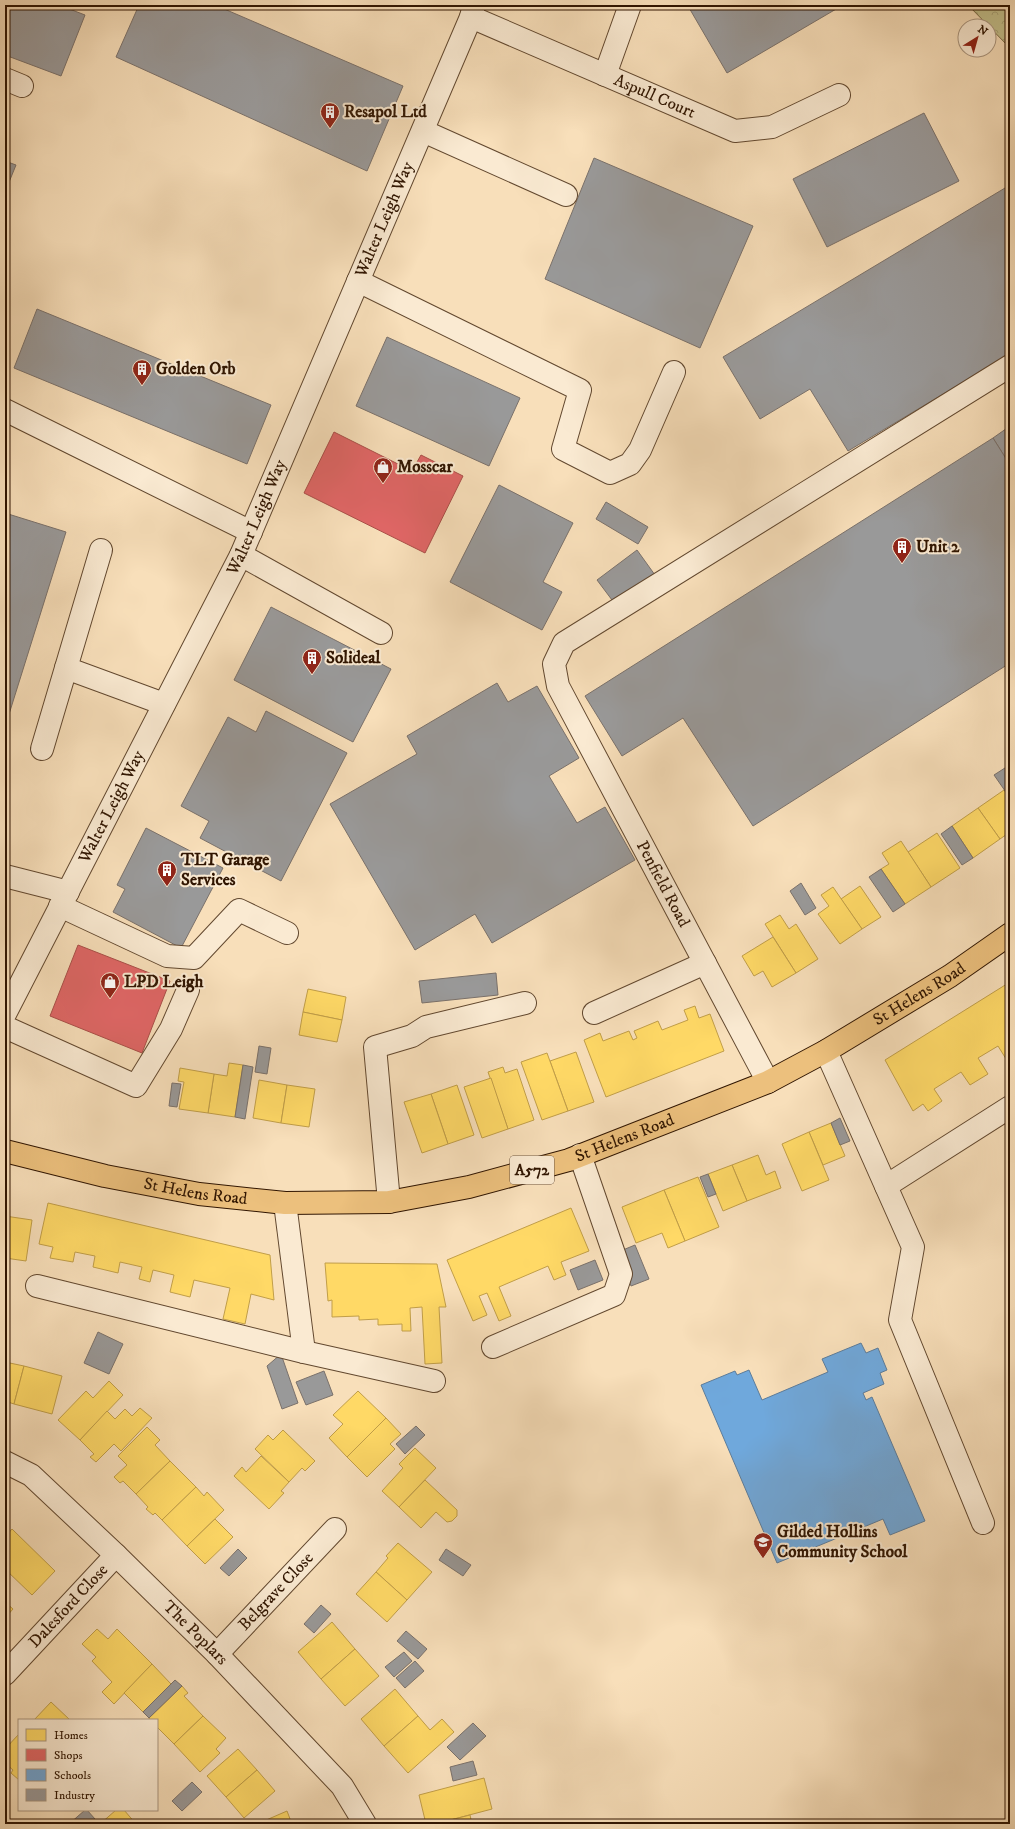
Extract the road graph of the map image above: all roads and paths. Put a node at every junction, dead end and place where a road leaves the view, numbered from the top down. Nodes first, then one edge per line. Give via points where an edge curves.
1 (630, 5) edge
2 (473, 11) edge
3 (604, 75) junction
4 (839, 95) dead end
5 (423, 131) junction
6 (566, 195) dead end
7 (358, 281) junction
8 (1010, 366) edge
9 (674, 372) dead end
10 (5, 410) edge
11 (251, 532) junction
12 (101, 550) dead end
13 (241, 554) junction
14 (381, 633) dead end
15 (66, 668) junction
16 (164, 704) junction
17 (42, 749) dead end
18 (5, 876) edge
19 (64, 899) junction
20 (287, 933) dead end
21 (1010, 934) edge
22 (705, 963) junction
23 (188, 990) dead end
24 (525, 1003) dead end
25 (594, 1013) dead end
26 (5, 1014) edge
27 (5, 1027) edge
28 (826, 1051) junction
29 (768, 1082) junction
30 (1010, 1108) edge
31 (5, 1151) edge
32 (580, 1155) junction
33 (886, 1186) junction
34 (389, 1202) junction
35 (286, 1203) junction
36 (37, 1286) dead end
37 (493, 1347) dead end
38 (304, 1352) junction
39 (434, 1381) dead end
40 (5, 1462) edge
41 (983, 1523) dead end
42 (335, 1529) dead end
43 (116, 1555) junction
44 (217, 1654) junction
45 (5, 1674) edge
46 (365, 1824) edge

1 - 3 street
2 - 3 street, Aspull Court
2 - 5 street, Walter Leigh Way
3 - 4 street, Aspull Court via 735,131 772,127
5 - 6 street
5 - 7 street, Walter Leigh Way
7 - 9 street via 580,390 563,449 610,472 630,464 640,450
7 - 11 street, Walter Leigh Way
8 - 22 street, Penfield Road via 564,643 554,664 558,686
10 - 11 street
11 - 13 street, Walter Leigh Way
12 - 15 street
13 - 14 street
13 - 16 street, Walter Leigh Way
15 - 16 street
15 - 17 street
16 - 19 street, Walter Leigh Way
18 - 19 street
19 - 20 street via 167,956 194,958 238,910
19 - 26 street, Walter Leigh Way
21 - 28 main road, St Helens Road / A572 via 950,976
22 - 25 street
22 - 29 street, Penfield Road
23 - 27 street via 171,1029 136,1086
24 - 34 street via 426,1027 412,1036 375,1047
28 - 29 main road, St Helens Road / A572
28 - 33 street
29 - 32 main road, St Helens Road / A572
30 - 33 street
31 - 35 main road, St Helens Road / A572 via 105,1176 199,1194
32 - 34 main road, St Helens Road / A572 via 469,1187
32 - 37 street via 621,1274 614,1296
33 - 41 street via 913,1247 900,1320
34 - 35 main road, St Helens Road / A572
35 - 38 street
36 - 38 street
38 - 39 street
40 - 43 street, The Poplars via 30,1475
42 - 44 street, Belgrave Close
43 - 44 street, The Poplars
43 - 45 street, Dalesford Close
44 - 46 street, The Poplars via 342,1786

